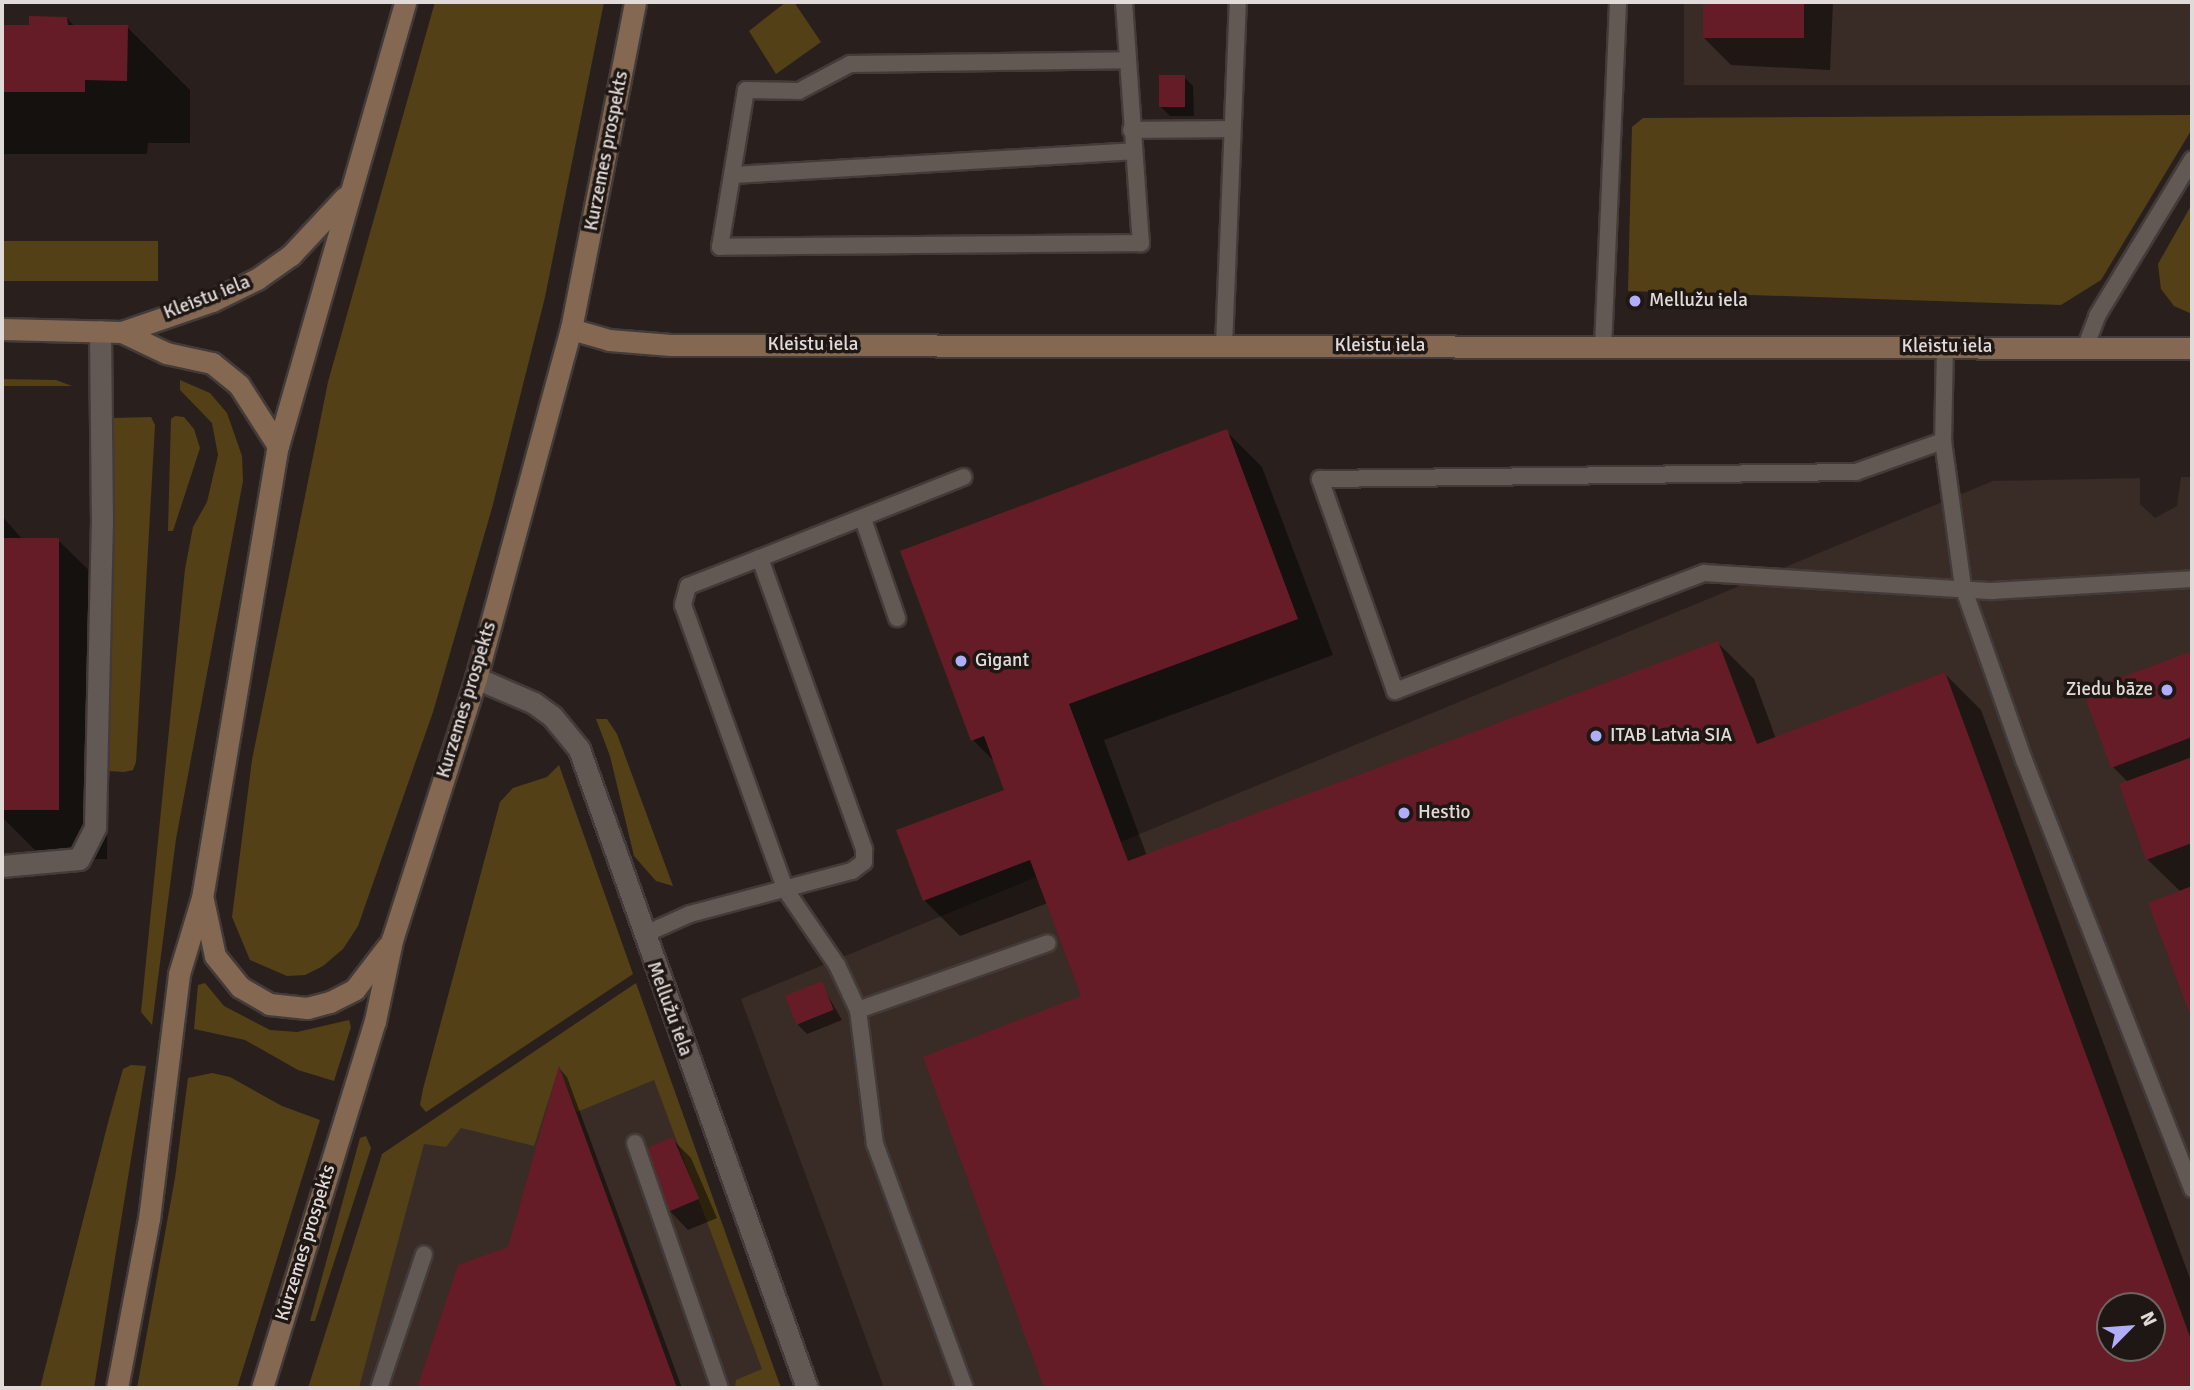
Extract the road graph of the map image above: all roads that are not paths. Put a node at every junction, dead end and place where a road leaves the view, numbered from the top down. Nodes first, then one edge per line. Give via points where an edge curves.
1 (405, 2) edge
2 (635, 2) edge
3 (1124, 2) edge
4 (1238, 2) edge
5 (1618, 2) edge
6 (1127, 60) junction
7 (1230, 129) junction
8 (1131, 130) junction
9 (1133, 151) junction
10 (2192, 160) edge
11 (733, 175) junction
12 (346, 196) junction
13 (2, 329) edge
14 (570, 329) junction
15 (100, 331) junction
16 (122, 332) junction
17 (1224, 346) junction
18 (1603, 347) junction
19 (1945, 347) junction
20 (2085, 348) junction
21 (2192, 348) edge
22 (1943, 441) junction
23 (278, 446) junction
24 (964, 477) dead end
25 (863, 519) junction
26 (760, 558) junction
27 (2192, 579) edge
28 (1963, 587) junction
29 (897, 618) dead end
30 (476, 678) junction
31 (2, 866) edge
32 (785, 889) junction
33 (202, 898) junction
34 (643, 935) junction
35 (391, 940) junction
36 (1048, 943) dead end
37 (858, 1010) junction
38 (635, 1143) dead end
39 (2192, 1189) edge
40 (424, 1254) dead end
41 (117, 1388) edge
42 (262, 1388) edge
43 (379, 1388) edge
44 (720, 1388) edge
45 (807, 1388) edge
46 (965, 1388) edge

1 - 12 main road
2 - 14 main road, Kurzemes prospekts
3 - 6 lane
4 - 7 lane
5 - 18 lane
6 - 8 lane
6 - 11 lane via 850,64 799,91 747,90
7 - 8 lane
7 - 17 lane
8 - 9 lane
9 - 11 lane
9 - 11 lane via 1141,243 720,247
10 - 20 lane via 2097,316
12 - 16 main road, Kleistu iela via 290,255 257,279 212,301
12 - 23 main road
13 - 15 main road, Kleistu iela
14 - 17 main road, Kleistu iela via 609,340 671,345
14 - 30 main road, Kurzemes prospekts
15 - 16 main road, Kleistu iela
15 - 31 street via 102,524 95,827 79,859
16 - 23 main road, Kleistu iela via 166,353 212,363 239,385
17 - 18 main road, Kleistu iela
18 - 19 main road, Kleistu iela
19 - 20 main road, Kleistu iela
19 - 22 lane
20 - 21 main road, Kleistu iela
22 - 28 lane
22 - 28 lane via 1856,472 1320,479 1395,691 1704,573
23 - 33 main road
24 - 25 lane
25 - 26 lane
25 - 29 lane
26 - 32 lane via 688,586 683,605
26 - 32 lane via 864,849 864,862 852,871
27 - 28 lane via 1992,591
28 - 39 lane via 2024,761
30 - 34 street, Mellužu iela via 534,703 552,716 579,749
30 - 35 main road, Kurzemes prospekts
32 - 34 lane via 691,914
32 - 37 lane via 837,965
33 - 35 main road via 215,956 240,986 269,1004 307,1008 355,989
33 - 41 main road via 179,974 149,1219
34 - 45 street, Mellužu iela
35 - 42 main road, Kurzemes prospekts via 376,1021
36 - 37 lane
37 - 46 lane via 875,1144
38 - 44 lane
40 - 43 lane

